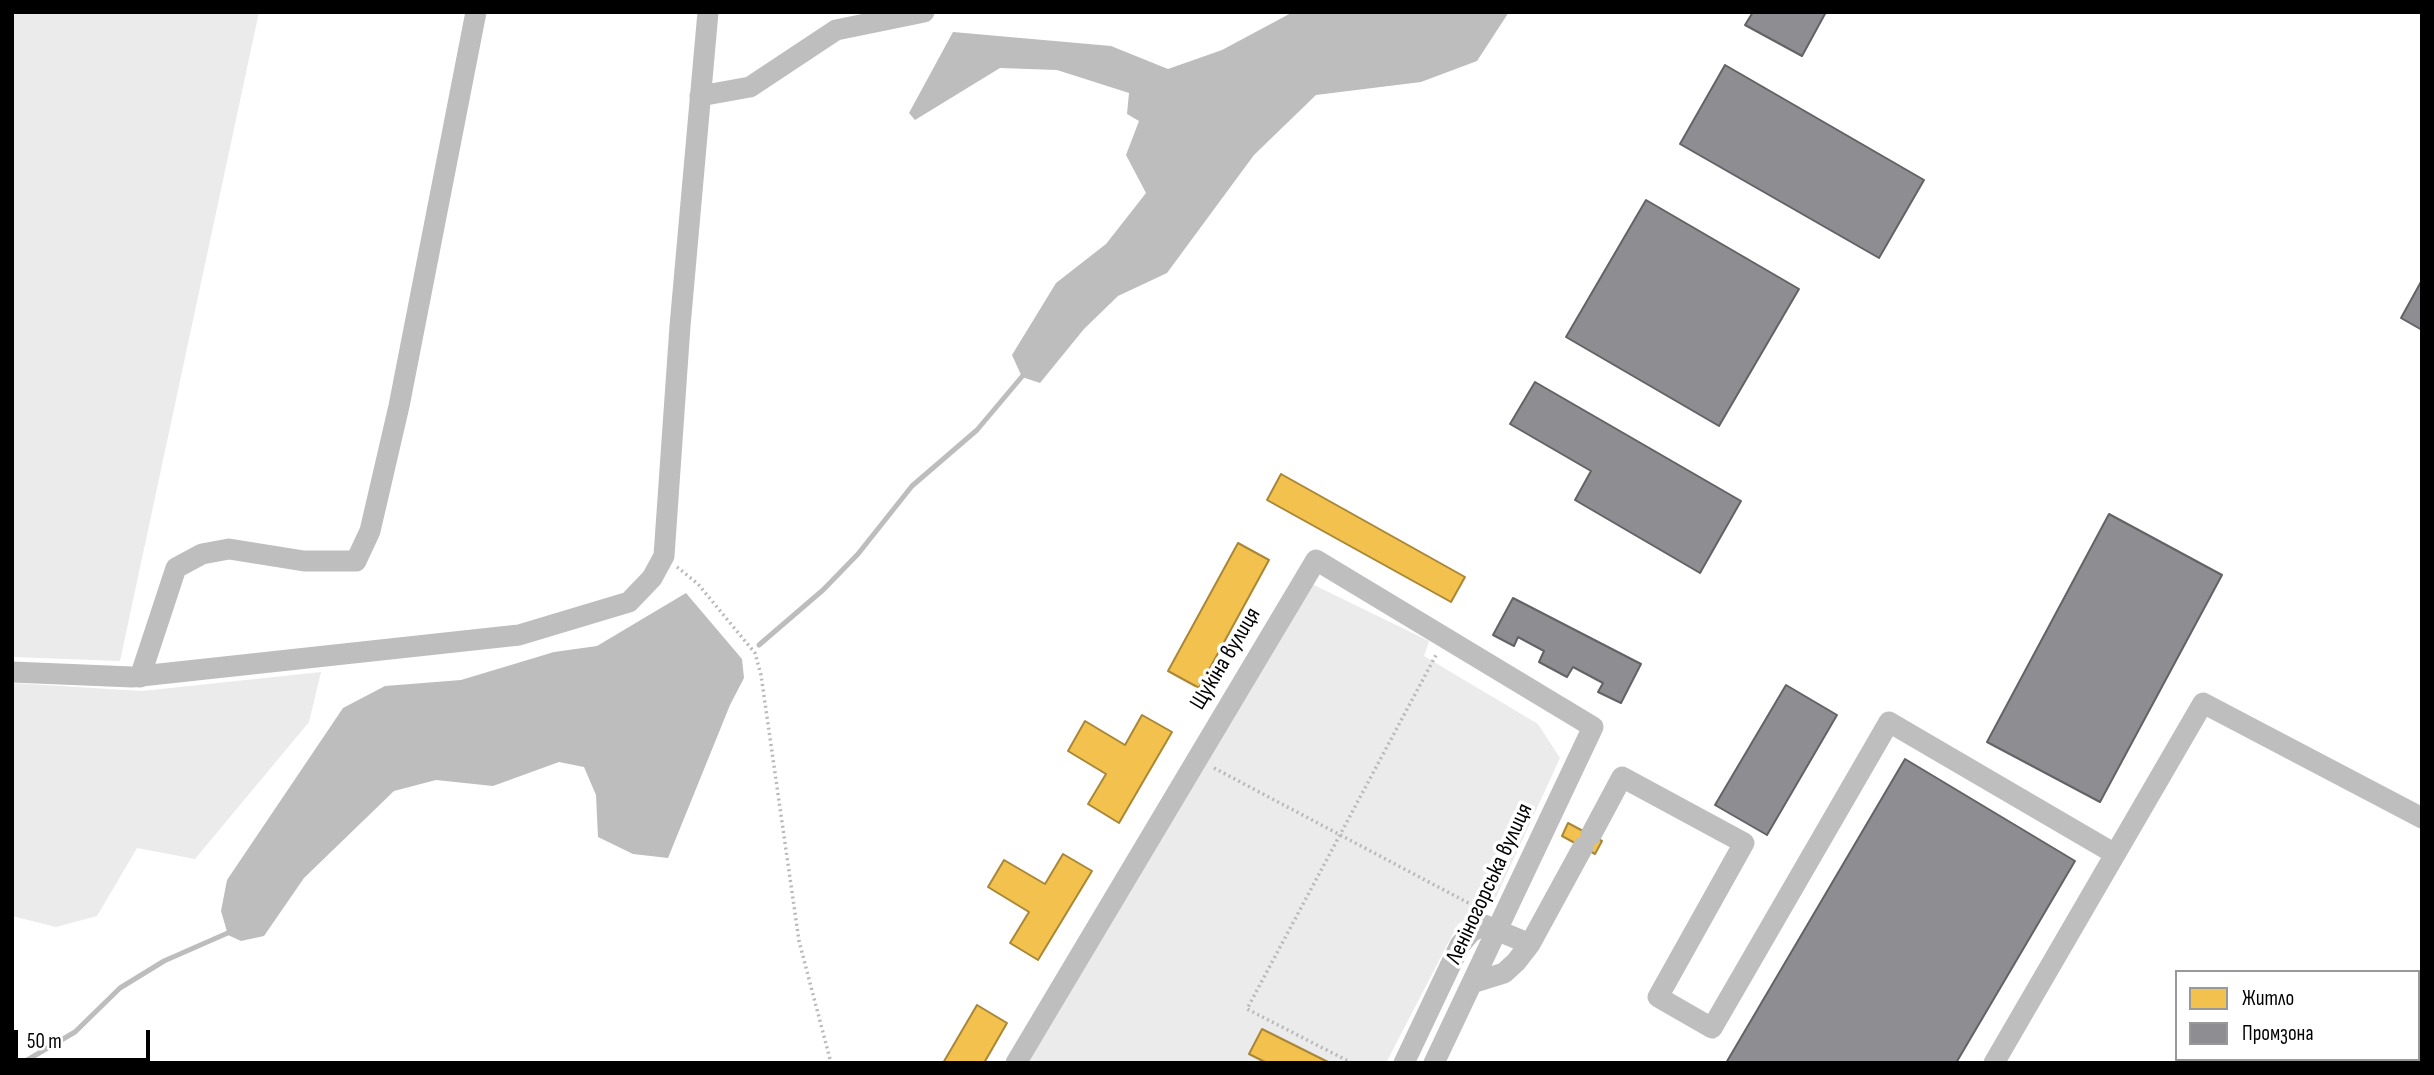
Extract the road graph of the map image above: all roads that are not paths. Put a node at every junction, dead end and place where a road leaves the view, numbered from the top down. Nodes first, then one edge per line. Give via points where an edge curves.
1 (476, 12) edge
2 (708, 12) edge
3 (924, 12) edge
4 (699, 96) junction
5 (12, 673) edge
6 (140, 677) junction
7 (1593, 727) joint
8 (2422, 818) edge
9 (2115, 854) junction
10 (1500, 924) junction
11 (1530, 944) junction
12 (1472, 983) junction
13 (1016, 1063) edge
14 (1404, 1063) edge
15 (1434, 1063) edge
16 (1994, 1063) edge

1 - 6 street via 399,406 370,531 356,561 304,561 229,549 202,554 176,568
2 - 4 street
3 - 4 street via 835,30 750,87
4 - 6 street via 664,556 652,578 629,602 519,635
5 - 6 street
7 - 10 street, Леніногорська вулиця
7 - 13 street, Щукіна вулиця via 1316,560
8 - 9 street via 2203,703
9 - 11 street via 1889,722 1712,1028 1658,997 1744,843 1622,777
9 - 16 street
10 - 11 street
10 - 12 street, Леніногорська вулиця
10 - 14 street via 1484,925 1460,945
11 - 12 street via 1504,974
12 - 15 street, Леніногорська вулиця

